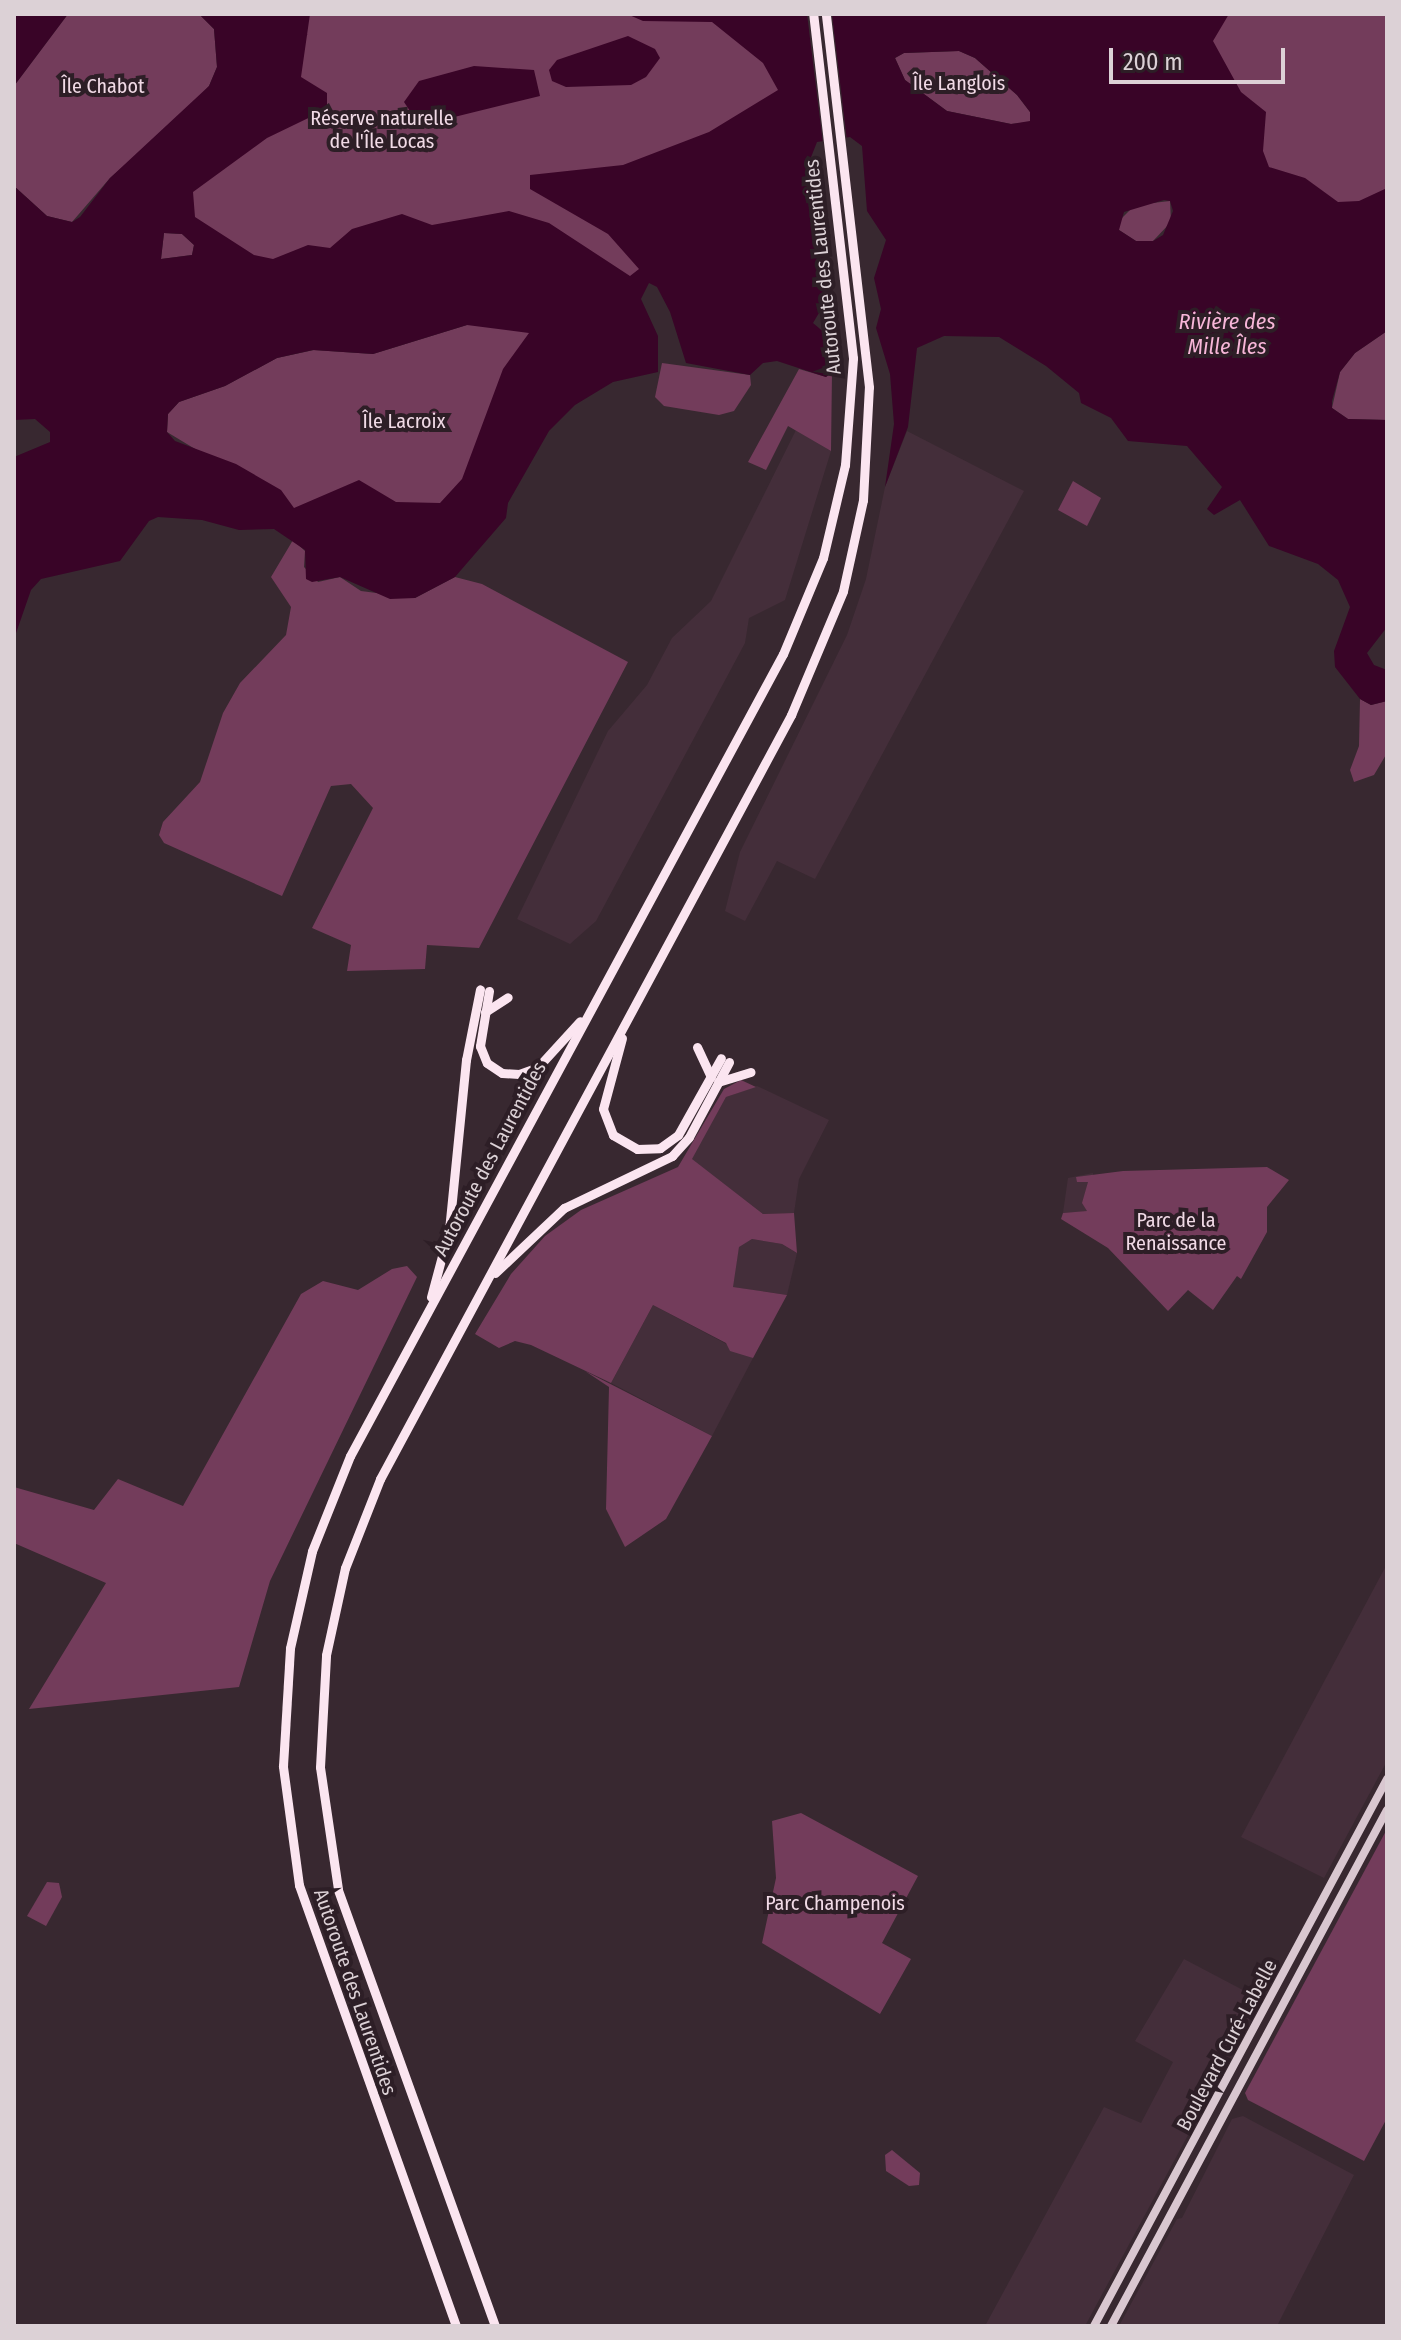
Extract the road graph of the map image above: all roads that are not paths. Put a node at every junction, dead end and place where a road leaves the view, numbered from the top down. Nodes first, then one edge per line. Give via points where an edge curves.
1 (813, 14) edge
2 (826, 14) edge
3 (508, 997) dead end
4 (594, 1004) junction
5 (632, 1009) junction
6 (485, 1012) junction
7 (697, 1047) dead end
8 (725, 1060) dead end
9 (750, 1072) dead end
10 (715, 1079) junction
11 (485, 1284) junction
12 (424, 1319) junction
13 (1387, 1779) edge
14 (1387, 1810) edge
15 (456, 2326) edge
16 (495, 2326) edge
17 (1094, 2326) edge
18 (1111, 2326) edge

1 - 4 highway, Autoroute des Laurentides via 853,358 848,447 829,536 788,643
2 - 5 highway, Autoroute des Laurentides via 869,397 864,492 852,560 812,673
3 - 6 highway
4 - 6 highway via 543,1063 514,1075 497,1071 483,1057
4 - 12 highway, Autoroute des Laurentides
5 - 10 highway via 604,1092 605,1119 616,1138 641,1150 667,1144 684,1128
5 - 11 highway, Autoroute des Laurentides
6 - 12 highway via 484,990 466,1060 447,1242
7 - 10 highway
8 - 10 highway
9 - 10 highway
10 - 11 highway via 689,1137 672,1156 564,1208
11 - 16 highway, Autoroute des Laurentides via 380,1479 354,1540 329,1635 319,1743 325,1821 345,1912
12 - 15 highway, Autoroute des Laurentides via 350,1456 309,1559 286,1669 283,1766 292,1850 311,1929
13 - 17 main road, Boulevard Curé-Labelle
14 - 18 main road, Boulevard Curé-Labelle

